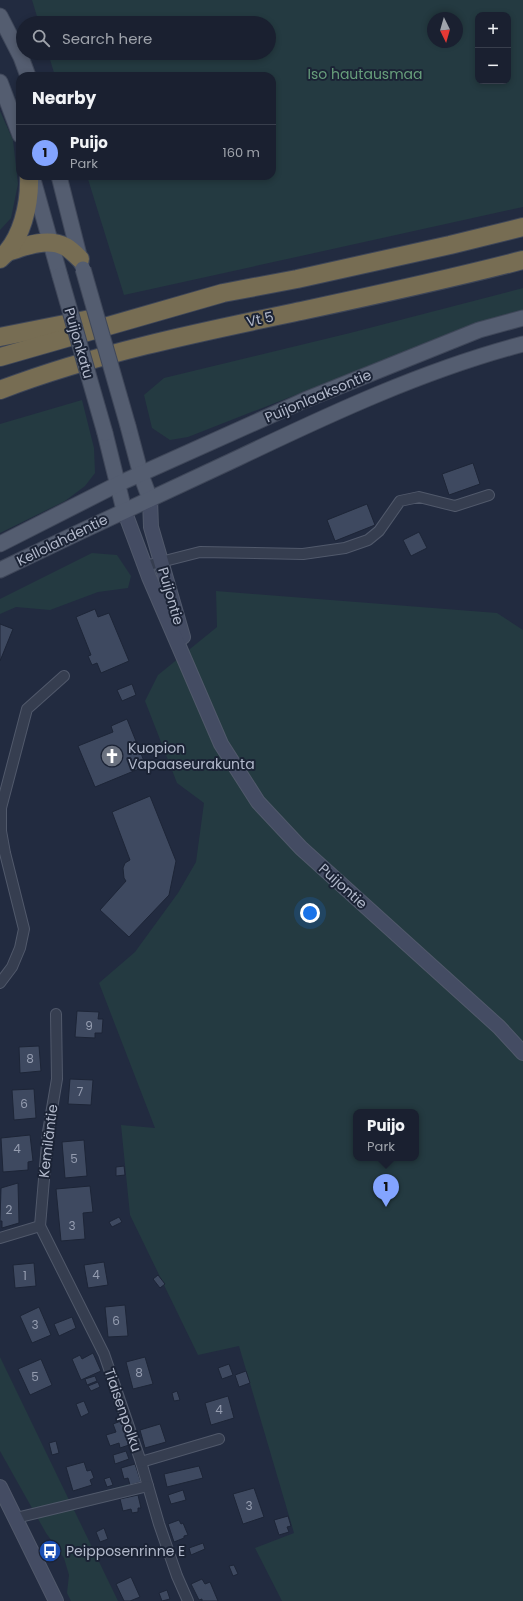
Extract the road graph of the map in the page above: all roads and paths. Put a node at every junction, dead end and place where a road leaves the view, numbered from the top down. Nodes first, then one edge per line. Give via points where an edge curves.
1 (0, 16) edge
2 (16, 47) edge
3 (22, 60) edge
4 (27, 72) edge
5 (0, 82) edge
6 (16, 124) edge
7 (30, 180) edge
8 (31, 180) edge
9 (60, 180) edge
10 (523, 227) edge
11 (51, 243) junction
12 (4, 256) edge
13 (523, 260) edge
14 (82, 264) junction
15 (223, 293) junction
16 (523, 318) edge
17 (0, 337) edge
18 (523, 344) edge
19 (0, 357) edge
20 (0, 390) edge
21 (141, 474) junction
22 (118, 484) junction
23 (489, 495) dead end
24 (150, 498) junction
25 (124, 510) junction
26 (0, 544) edge
27 (161, 562) junction
28 (145, 566) junction
29 (0, 570) edge
30 (64, 676) dead end
31 (198, 692) junction
32 (0, 983) edge
33 (56, 1014) dead end
34 (523, 1052) edge
35 (40, 1226) junction
36 (0, 1238) edge
37 (219, 1439) dead end
38 (141, 1462) junction
39 (148, 1486) junction
40 (0, 1487) edge
41 (16, 1518) junction
42 (56, 1601) edge
43 (188, 1601) edge

1 - 2 main road
3 - 4 main road
5 - 6 main road
7 - 12 highway via 28,203 19,228
8 - 11 main road, Puijonkatu
9 - 14 main road, Puijonkatu
10 - 15 highway via 297,279
11 - 12 highway via 30,245
11 - 14 highway via 65,247
11 - 22 main road, Puijonkatu, bridge
13 - 20 highway, Vt 5 via 183,335 40,375
14 - 21 main road, Puijonkatu, bridge
15 - 17 highway
15 - 19 highway
16 - 21 main road, Puijonlaaksontie via 479,330 305,400
18 - 24 main road, Puijonlaaksontie via 485,354 396,386
21 - 22 main road, Puijonlaaksontie
21 - 24 main road, Puijonkatu
22 - 25 main road, Puijonkatu
22 - 26 main road, Kellolahdentie
23 - 27 street via 455,506 419,497 400,501 379,531 368,540 346,548 303,554 200,552
24 - 25 main road, Puijonlaaksontie
24 - 27 street, Puijontie via 151,528
25 - 28 street, Puijontie
25 - 29 main road, Kellolahdentie
27 - 28 street
27 - 31 street, Puijontie
28 - 31 street, Puijontie
30 - 32 street via 27,709 1,808 1,831 5,853 24,928 20,948 12,967
31 - 34 street, Puijontie via 221,744 258,802 301,848 499,1027
33 - 35 street, Kemiläntie via 57,1080 48,1132
35 - 36 street
35 - 38 street, Tiaisenpolku via 104,1354
37 - 38 street
38 - 39 street, Tiaisenpolku
39 - 41 street
39 - 43 street, Tiaisenpolku
40 - 41 street
41 - 42 street

